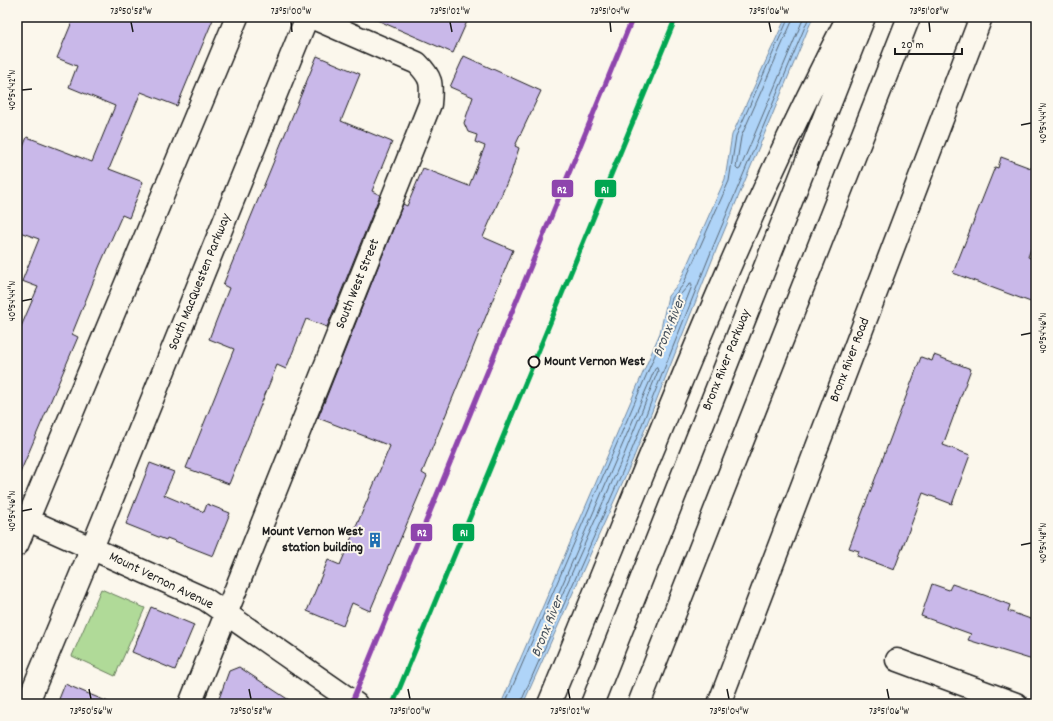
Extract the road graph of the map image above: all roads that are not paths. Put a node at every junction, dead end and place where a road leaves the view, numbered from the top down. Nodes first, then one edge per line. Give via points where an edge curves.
1 (237, 17) edge
2 (307, 17) edge
3 (311, 17) edge
4 (848, 17) edge
5 (864, 17) edge
6 (909, 17) edge
7 (982, 17) edge
8 (22, 517) edge
9 (17, 545) edge
10 (92, 548) junction
11 (226, 614) junction
12 (897, 660) dead end
13 (27, 704) edge
14 (190, 704) edge
15 (356, 704) edge
16 (549, 704) edge
17 (592, 704) edge
18 (639, 704) edge
19 (719, 704) edge
20 (1016, 704) edge

1 - 8 main road
2 - 10 main road, South MacQuesten Parkway
3 - 11 main road, South West Street via 417,63 428,75 430,104
4 - 16 main road via 793,125 745,230 644,469
5 - 17 main road, Bronx River Parkway
6 - 18 main road
7 - 19 main road, Bronx River Road
8 - 9 main road
8 - 10 main road, Mount Vernon Avenue
10 - 11 main road, Mount Vernon Avenue via 205,599
10 - 13 main road, South MacQuesten Parkway
11 - 14 main road, South West Street
11 - 15 main road, Mount Vernon Avenue
12 - 20 main road

